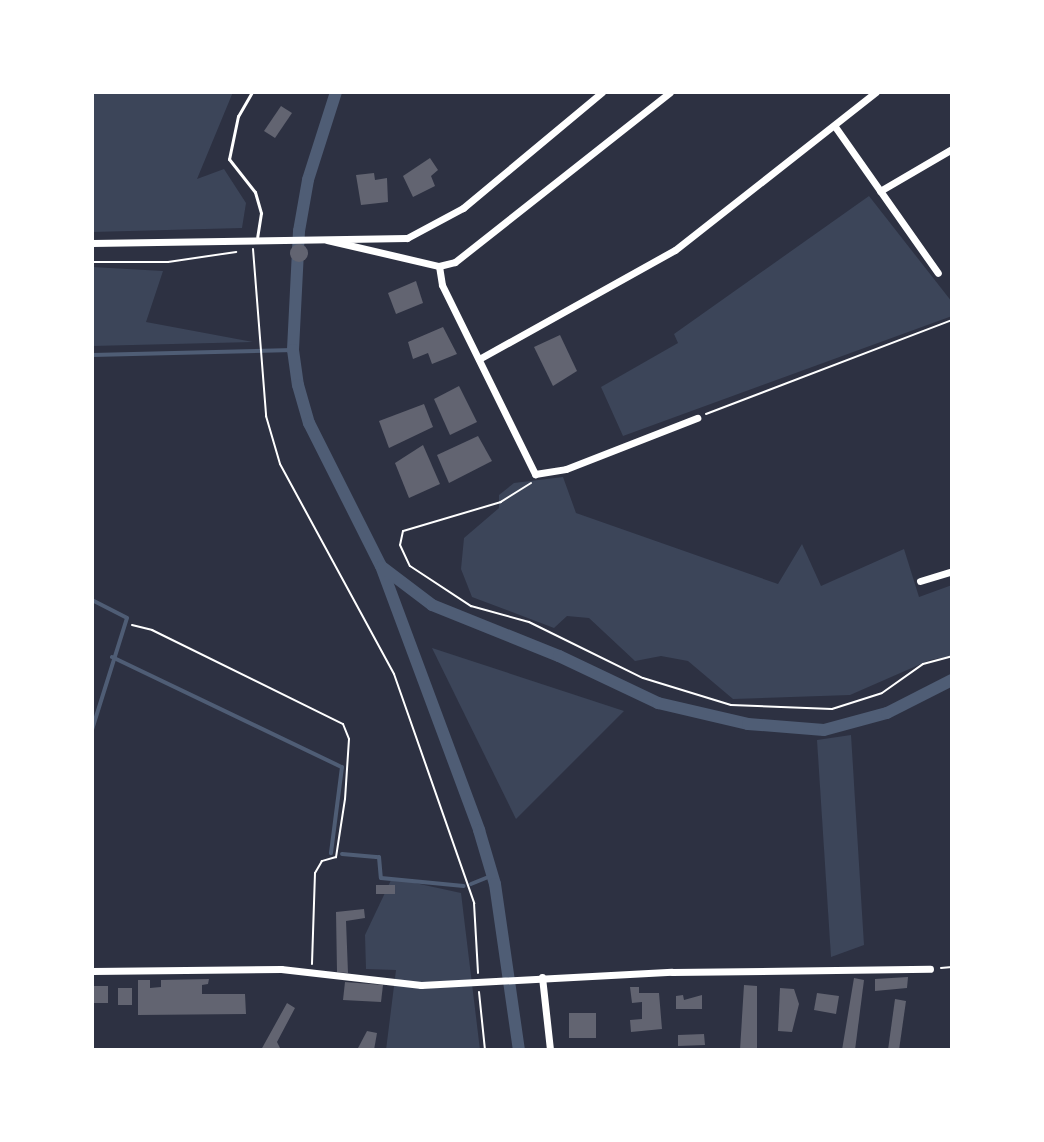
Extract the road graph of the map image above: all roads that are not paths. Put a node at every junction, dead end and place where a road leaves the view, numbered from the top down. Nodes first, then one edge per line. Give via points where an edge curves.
1 (252, 92) edge
2 (602, 92) edge
3 (670, 92) edge
4 (876, 92) edge
5 (836, 128) junction
6 (952, 149) edge
7 (880, 191) junction
8 (314, 236) junction
9 (254, 238) junction
10 (92, 243) edge
11 (439, 266) junction
12 (938, 273) dead end
13 (479, 359) junction
14 (697, 418) road end
15 (952, 571) edge
16 (920, 581) dead end
17 (930, 969) road end
18 (92, 971) edge
19 (542, 977) junction
20 (550, 1050) edge

1 - 9 lane via 238,116 229,159 255,192 261,213
2 - 8 street via 463,208 429,228 385,242
3 - 11 street via 460,260
4 - 5 street via 838,120
5 - 7 street
5 - 13 street via 664,257
6 - 7 street
7 - 12 street
8 - 9 street
8 - 11 street via 357,251
9 - 10 street
11 - 13 street via 442,285
13 - 14 street via 535,474 566,469
15 - 16 street
17 - 19 street
18 - 19 street via 312,973 421,985
19 - 20 street

